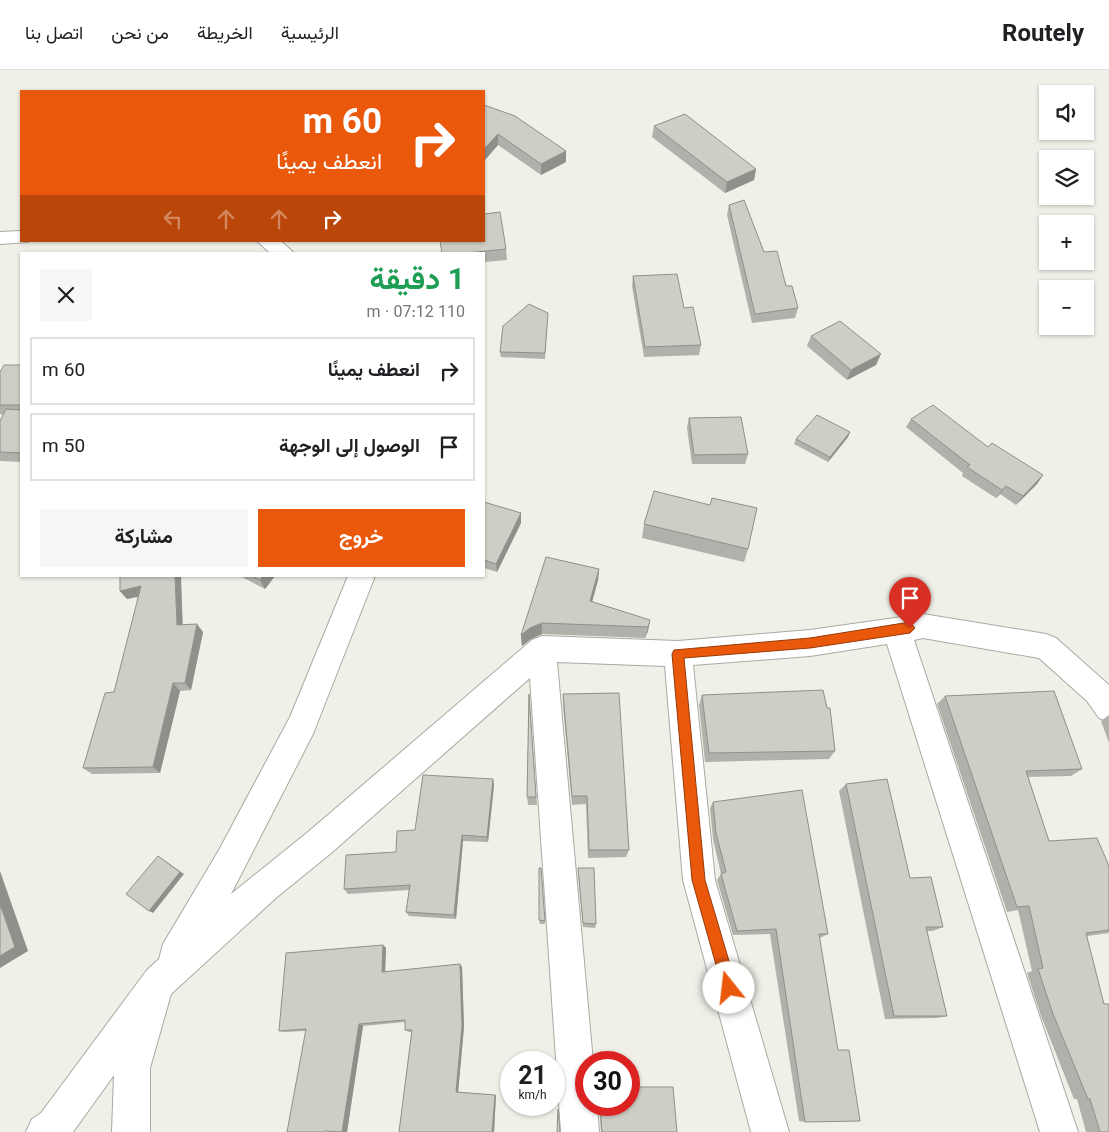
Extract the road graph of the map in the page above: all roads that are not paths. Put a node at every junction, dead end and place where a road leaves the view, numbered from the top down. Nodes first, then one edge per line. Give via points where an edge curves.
1 (20, 237) edge
2 (0, 238) edge
3 (268, 242) edge
4 (282, 252) edge
5 (362, 577) edge
6 (896, 629) junction
7 (542, 649) junction
8 (678, 654) junction
9 (1109, 708) edge
10 (159, 982) junction
11 (44, 1132) edge
12 (132, 1132) edge
13 (580, 1132) edge
14 (770, 1132) edge
15 (1059, 1132) edge

1 - 2 street
3 - 4 street
5 - 10 street via 302,724 231,862
6 - 8 street via 810,643
6 - 9 street via 923,626 1046,647 1097,692
6 - 15 street
7 - 8 street
7 - 10 street via 319,843 265,885
7 - 13 street
8 - 14 street via 698,880
10 - 11 street via 54,1126
10 - 12 street via 132,1068

